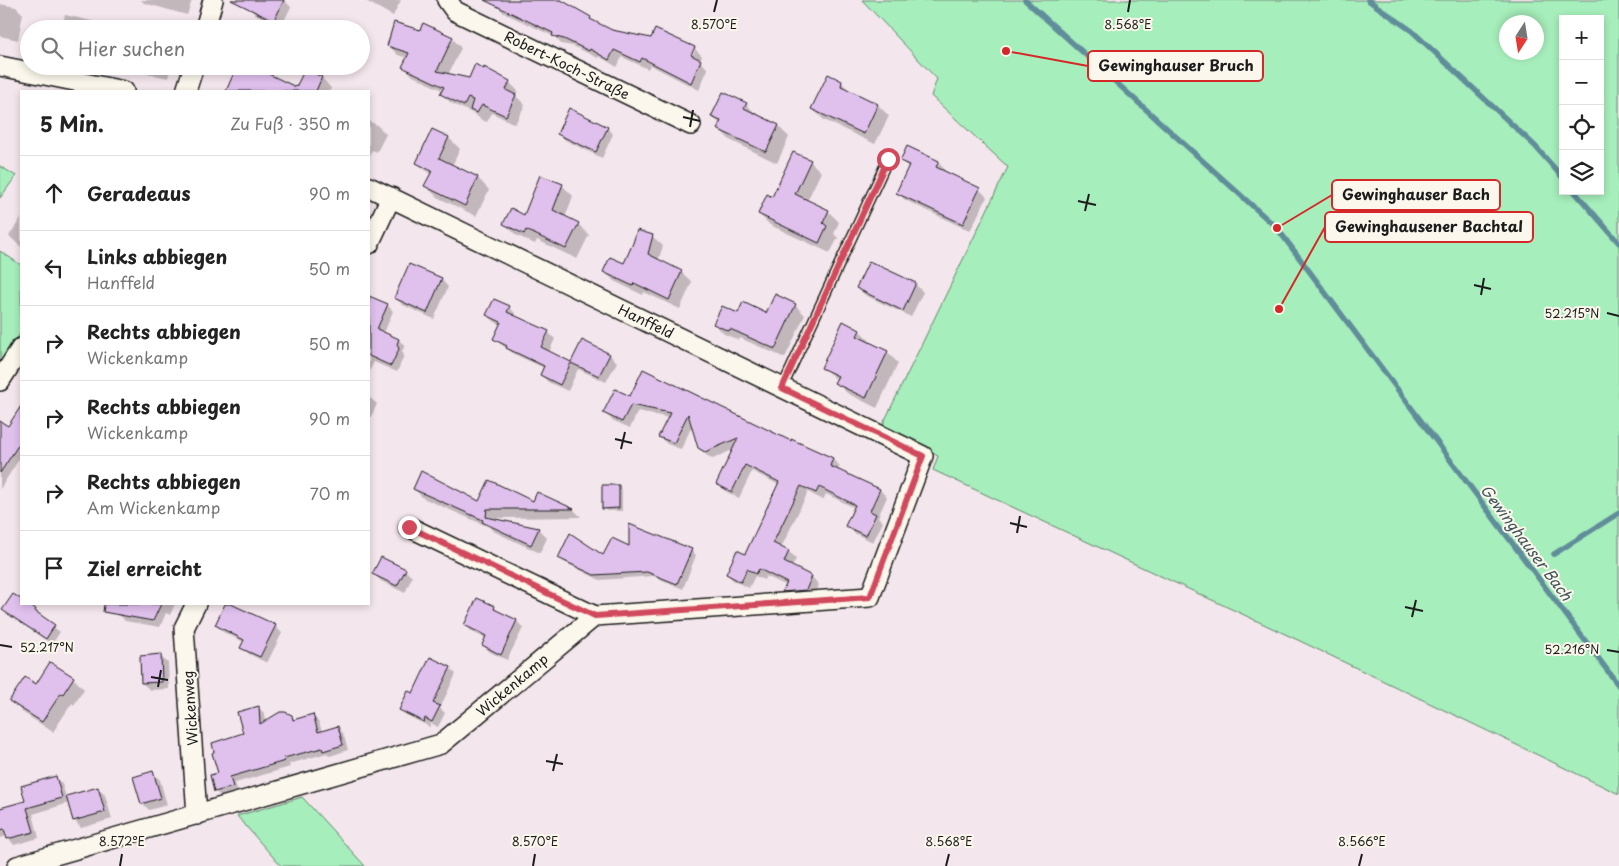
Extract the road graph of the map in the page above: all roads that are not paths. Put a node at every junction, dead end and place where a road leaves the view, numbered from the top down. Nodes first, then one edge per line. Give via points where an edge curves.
1 (213, 0) edge
2 (447, 0) edge
3 (207, 20) edge
4 (0, 66) edge
5 (20, 70) edge
6 (45, 75) edge
7 (191, 75) edge
8 (119, 90) edge
9 (186, 90) edge
10 (691, 125) dead end
11 (888, 159) dead end
12 (370, 187) edge
13 (391, 197) junction
14 (370, 242) edge
15 (20, 350) edge
16 (0, 381) edge
17 (782, 388) junction
18 (409, 527) dead end
19 (196, 605) edge
20 (595, 616) junction
21 (197, 815) junction
22 (17, 866) edge

1 - 3 street
2 - 10 street, Robert-Koch-Straße via 455,11
4 - 5 street
6 - 8 street
7 - 9 street
11 - 17 lane
12 - 13 street, Hanffeld
13 - 14 street
13 - 17 street, Hanffeld
15 - 16 street
17 - 20 street, Hanffeld via 923,456 870,597
18 - 20 street
19 - 21 street, Wickenweg via 184,628
20 - 21 street, Wickenkamp via 441,744
21 - 22 street, Wickenkamp

